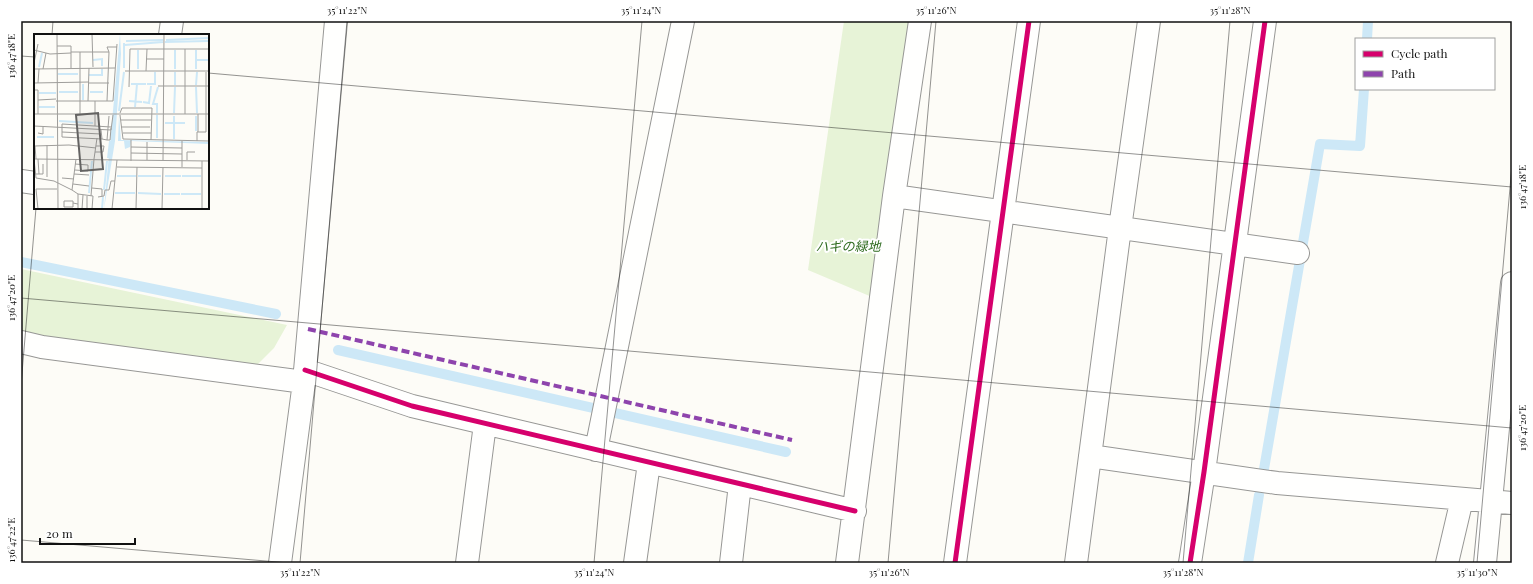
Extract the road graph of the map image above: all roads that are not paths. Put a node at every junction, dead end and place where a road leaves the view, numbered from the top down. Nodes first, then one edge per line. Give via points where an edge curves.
1 (172, 21) edge
2 (336, 21) edge
3 (683, 21) edge
4 (920, 21) edge
5 (1029, 21) edge
6 (1149, 21) edge
7 (1265, 21) edge
8 (170, 34) edge
9 (21, 181) edge
10 (34, 184) edge
11 (894, 196) junction
12 (1002, 211) junction
13 (1120, 228) junction
14 (1235, 244) junction
15 (1298, 253) dead end
16 (1512, 283) edge
17 (21, 342) edge
18 (304, 376) junction
19 (486, 424) junction
20 (596, 450) junction
21 (1090, 456) junction
22 (650, 463) junction
23 (1204, 472) junction
24 (740, 484) junction
25 (1462, 499) junction
26 (1491, 501) junction
27 (1512, 503) edge
28 (855, 511) junction
29 (280, 563) edge
30 (467, 563) edge
31 (634, 563) edge
32 (731, 563) edge
33 (847, 563) edge
34 (955, 563) edge
35 (1076, 563) edge
36 (1190, 563) edge
37 (1447, 563) edge
38 (1485, 563) edge

1 - 8 street
2 - 18 street
3 - 20 street
4 - 11 street
5 - 12 street
6 - 13 street
7 - 14 street
9 - 10 street
11 - 12 street
11 - 28 street
12 - 13 street
12 - 34 street
13 - 14 street
13 - 21 street
14 - 15 street
14 - 23 street
16 - 26 street
17 - 18 street via 42,347
18 - 19 street
18 - 29 street
19 - 20 street
19 - 30 street
20 - 22 street
21 - 23 street
21 - 35 street
22 - 24 street
22 - 31 street
23 - 25 street via 1277,483
23 - 36 street
24 - 28 street
24 - 32 street
25 - 26 street
25 - 37 street
26 - 27 street
26 - 38 street
28 - 33 street

